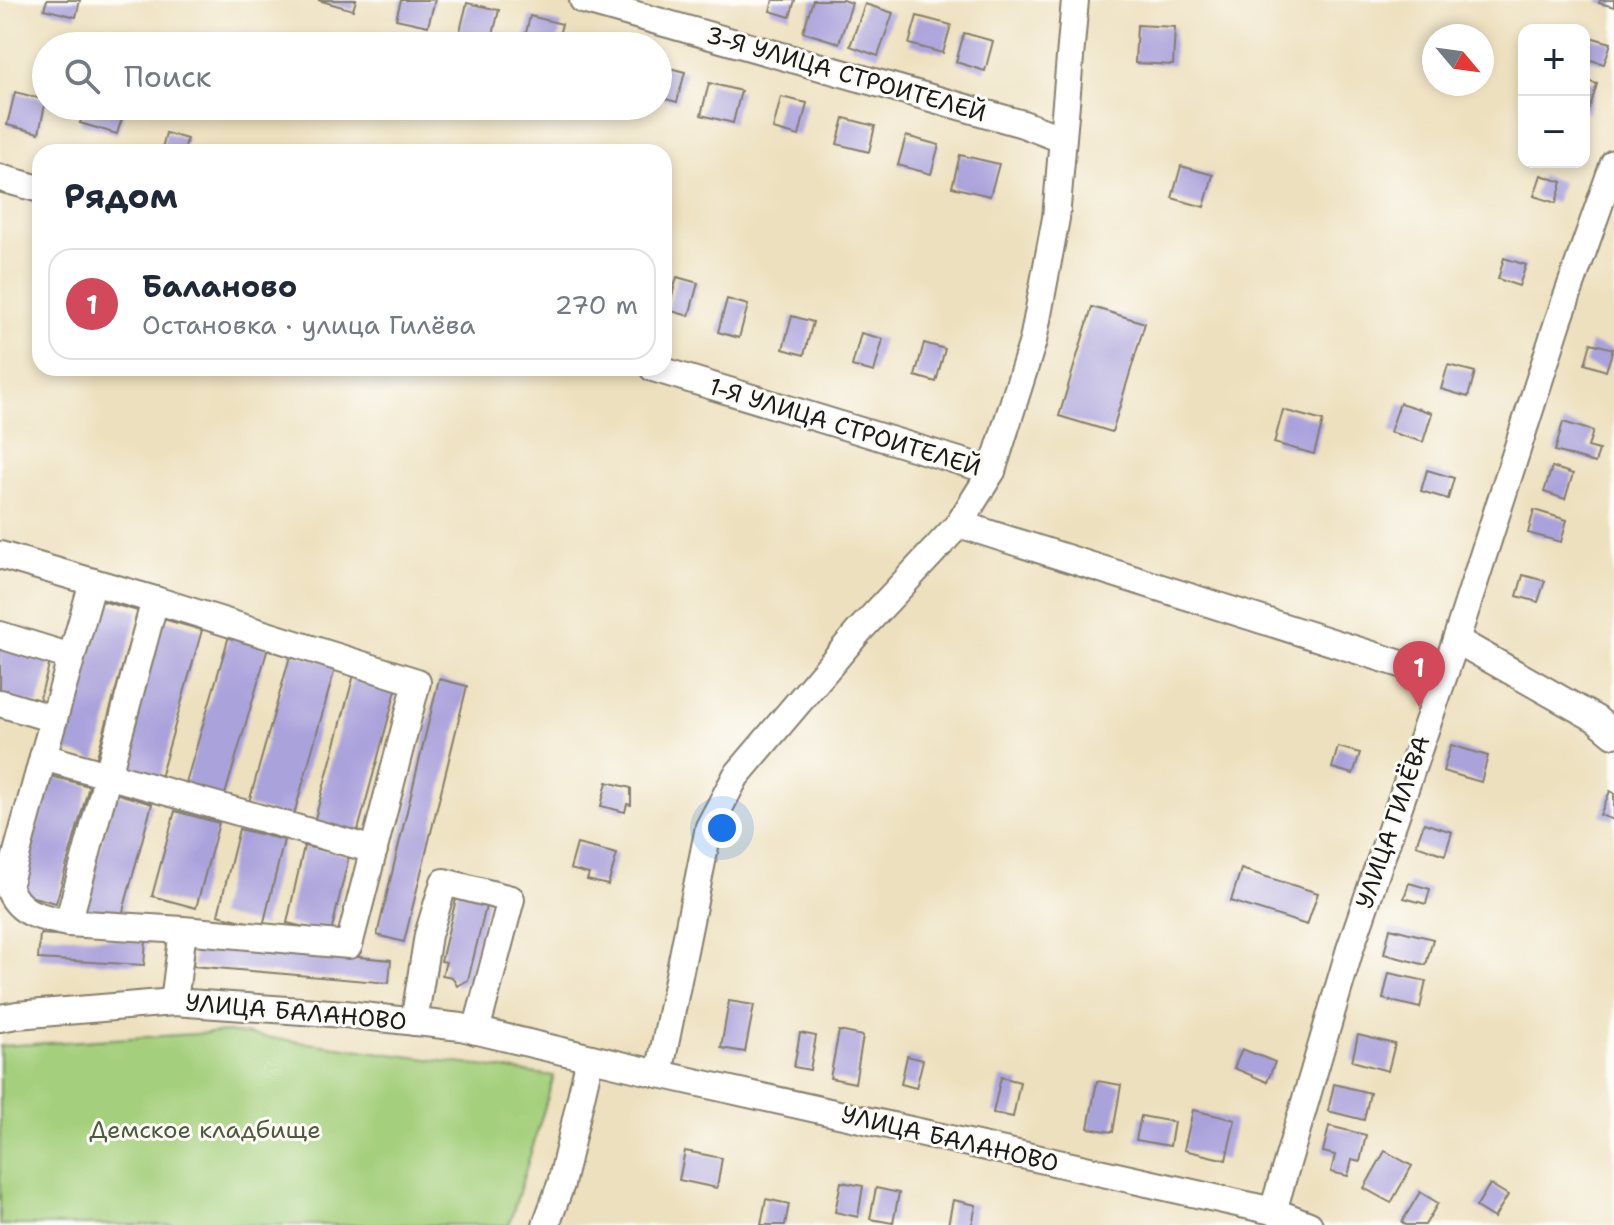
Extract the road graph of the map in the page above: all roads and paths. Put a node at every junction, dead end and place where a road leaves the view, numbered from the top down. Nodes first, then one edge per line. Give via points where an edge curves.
1 (583, 0) edge
2 (1075, 0) edge
3 (1062, 139) junction
4 (1614, 163) edge
5 (0, 178) edge
6 (32, 187) edge
7 (672, 374) edge
8 (992, 471) junction
9 (959, 524) junction
10 (0, 555) edge
11 (93, 582) junction
12 (155, 600) junction
13 (0, 635) edge
14 (1456, 640) junction
15 (71, 657) junction
16 (1442, 677) junction
17 (0, 703) edge
18 (54, 719) junction
19 (1614, 734) edge
20 (43, 757) junction
21 (108, 776) junction
22 (374, 850) junction
23 (68, 923) junction
24 (183, 930) junction
25 (174, 1002) junction
26 (0, 1018) edge
27 (414, 1022) junction
28 (476, 1031) junction
29 (590, 1058) junction
30 (659, 1074) junction
31 (1273, 1211) junction
32 (546, 1225) edge
33 (1309, 1225) edge

1 - 3 street, 3-Я УЛИЦА СТРОИТЕЛЕЙ
2 - 3 street
3 - 8 street via 1056,218 1033,341
4 - 14 street, УЛИЦА ГИЛЁВА
5 - 6 street
7 - 8 street, 1-Я УЛИЦА СТРОИТЕЛЕЙ
8 - 9 street
9 - 16 street
9 - 30 street via 736,776 709,827
10 - 11 street
11 - 12 street
11 - 15 street
12 - 21 street
12 - 22 street via 417,682
13 - 15 street
14 - 16 street, УЛИЦА ГИЛЁВА
14 - 19 street
15 - 18 street
16 - 31 street, УЛИЦА ГИЛЁВА via 1350,949
17 - 18 street
18 - 20 street
20 - 21 street
20 - 23 street via 8,886 20,908
21 - 22 street
21 - 23 street
22 - 24 street via 349,945
23 - 24 street
24 - 25 street
25 - 26 street, УЛИЦА БАЛАНОВО
25 - 27 street, УЛИЦА БАЛАНОВО
27 - 28 street, УЛИЦА БАЛАНОВО
27 - 28 street via 428,935 444,882 511,899
28 - 29 street, УЛИЦА БАЛАНОВО
29 - 30 street, УЛИЦА БАЛАНОВО
29 - 32 street via 561,1184
30 - 31 street, УЛИЦА БАЛАНОВО
31 - 33 street, УЛИЦА БАЛАНОВО

